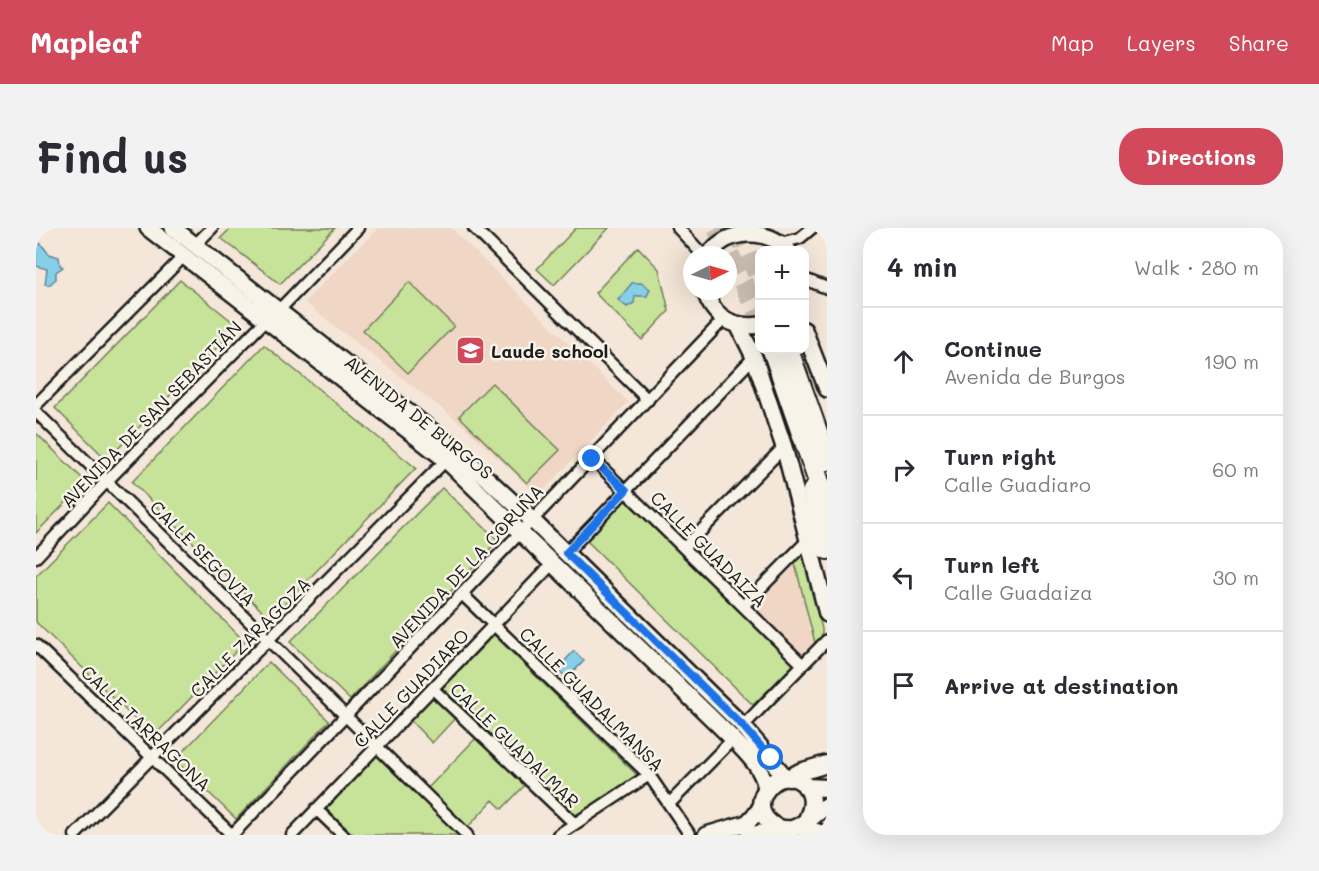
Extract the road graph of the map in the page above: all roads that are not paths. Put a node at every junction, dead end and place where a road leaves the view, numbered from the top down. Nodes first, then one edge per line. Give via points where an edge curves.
1 (148, 228) edge
2 (173, 228) edge
3 (212, 228) edge
4 (358, 228) edge
5 (474, 228) edge
6 (678, 228) edge
7 (812, 228) edge
8 (779, 242) edge
9 (695, 246) edge
10 (717, 246) edge
11 (190, 250) junction
12 (810, 286) edge
13 (827, 288) edge
14 (709, 300) edge
15 (279, 310) junction
16 (266, 320) junction
17 (731, 322) junction
18 (755, 325) edge
19 (809, 343) edge
20 (774, 354) edge
21 (790, 354) edge
22 (754, 357) junction
23 (827, 389) edge
24 (648, 400) junction
25 (36, 405) edge
26 (36, 412) edge
27 (800, 424) junction
28 (823, 440) edge
29 (784, 447) junction
30 (592, 459) junction
31 (446, 460) junction
32 (827, 460) edge
33 (107, 481) junction
34 (626, 490) junction
35 (827, 505) edge
36 (532, 520) junction
37 (521, 531) junction
38 (808, 540) junction
39 (684, 548) junction
40 (827, 549) edge
41 (566, 553) junction
42 (36, 557) edge
43 (553, 563) junction
44 (462, 594) junction
45 (743, 606) junction
46 (827, 614) edge
47 (494, 626) junction
48 (827, 640) edge
49 (269, 641) junction
50 (36, 645) edge
51 (802, 664) junction
52 (433, 689) junction
53 (348, 717) junction
54 (743, 726) junction
55 (733, 739) junction
56 (377, 746) junction
57 (154, 757) junction
58 (827, 764) edge
59 (649, 775) junction
60 (788, 778) junction
61 (806, 787) junction
62 (766, 788) junction
63 (827, 788) edge
64 (670, 803) junction
65 (827, 806) edge
66 (761, 808) junction
67 (316, 809) junction
68 (575, 824) junction
69 (797, 824) junction
70 (75, 835) edge
71 (232, 835) edge
72 (292, 835) edge
73 (343, 835) edge
74 (467, 835) edge
75 (558, 835) edge
76 (690, 835) edge
77 (706, 835) edge
78 (749, 835) edge
79 (827, 835) edge

1 - 11 street, AVENIDA DE BURGOS
2 - 11 street, AVENIDA DE BURGOS
3 - 11 street
4 - 15 street
5 - 24 street
6 - 9 street
7 - 8 street via 800,238
8 - 10 street via 759,232 736,234
11 - 15 street, AVENIDA DE BURGOS
11 - 16 street, AVENIDA DE BURGOS
11 - 25 street
12 - 13 street
14 - 17 street
15 - 36 street, AVENIDA DE BURGOS via 455,449
16 - 31 street, AVENIDA DE BURGOS
16 - 33 street, AVENIDA DE SAN SEBASTIÁN
17 - 18 street
17 - 22 street
17 - 24 street, AVENIDA DE LA CORUÑA
19 - 23 street
20 - 27 highway
21 - 28 highway
22 - 29 street
22 - 34 street
24 - 30 street, AVENIDA DE LA CORUÑA
26 - 33 street, CALLE SEGOVIA
27 - 35 highway
27 - 40 highway via 803,457
28 - 32 highway
29 - 38 street
29 - 39 street
30 - 34 street, CALLE GUADAIZA
30 - 36 street, AVENIDA DE LA CORUÑA
31 - 37 street, AVENIDA DE BURGOS
31 - 49 street, CALLE ZARAGOZA
33 - 42 street, AVENIDA DE SAN SEBASTIÁN
33 - 49 street, CALLE SEGOVIA
34 - 39 street, CALLE GUADAIZA
34 - 41 street
36 - 37 street, AVENIDA DE LA CORUÑA
36 - 41 street, AVENIDA DE BURGOS
37 - 43 street, AVENIDA DE BURGOS
37 - 44 street, AVENIDA DE LA CORUÑA
38 - 45 street
38 - 46 street
39 - 45 street, CALLE GUADAIZA
41 - 54 street, AVENIDA DE BURGOS
43 - 47 street, CALLE GUADIARO
43 - 55 street, AVENIDA DE BURGOS
44 - 47 street, CALLE GUADALMANSA
44 - 53 street, AVENIDA DE LA CORUÑA
45 - 51 street, CALLE GUADAIZA
47 - 52 street, CALLE GUADIARO
47 - 59 street, CALLE GUADALMANSA
48 - 51 street
49 - 53 street, CALLE SEGOVIA
49 - 57 street, CALLE ZARAGOZA
50 - 57 street, CALLE TARRAGONA
51 - 54 street
52 - 56 street, CALLE GUADIARO
52 - 68 street, CALLE GUADALMAR
53 - 56 street, CALLE SEGOVIA
53 - 71 street, AVENIDA DE LA CORUÑA
54 - 60 street, AVENIDA DE BURGOS
55 - 62 street, AVENIDA DE BURGOS via 762,772
55 - 64 street
56 - 67 street, CALLE GUADIARO
56 - 74 street, CALLE SEGOVIA
57 - 70 street, CALLE ZARAGOZA
57 - 71 street, CALLE TARRAGONA
58 - 60 main road
59 - 64 street, CALLE GUADALMANSA
59 - 68 street
60 - 61 main road
60 - 62 main road via 775,780
61 - 63 main road
61 - 69 main road via 812,801
62 - 66 main road
64 - 76 street, CALLE GUADALMANSA
65 - 69 main road
66 - 69 main road via 767,821
66 - 77 street via 747,823
67 - 72 street, CALLE GUADIARO
67 - 73 street
68 - 75 street
69 - 78 street
69 - 79 main road

